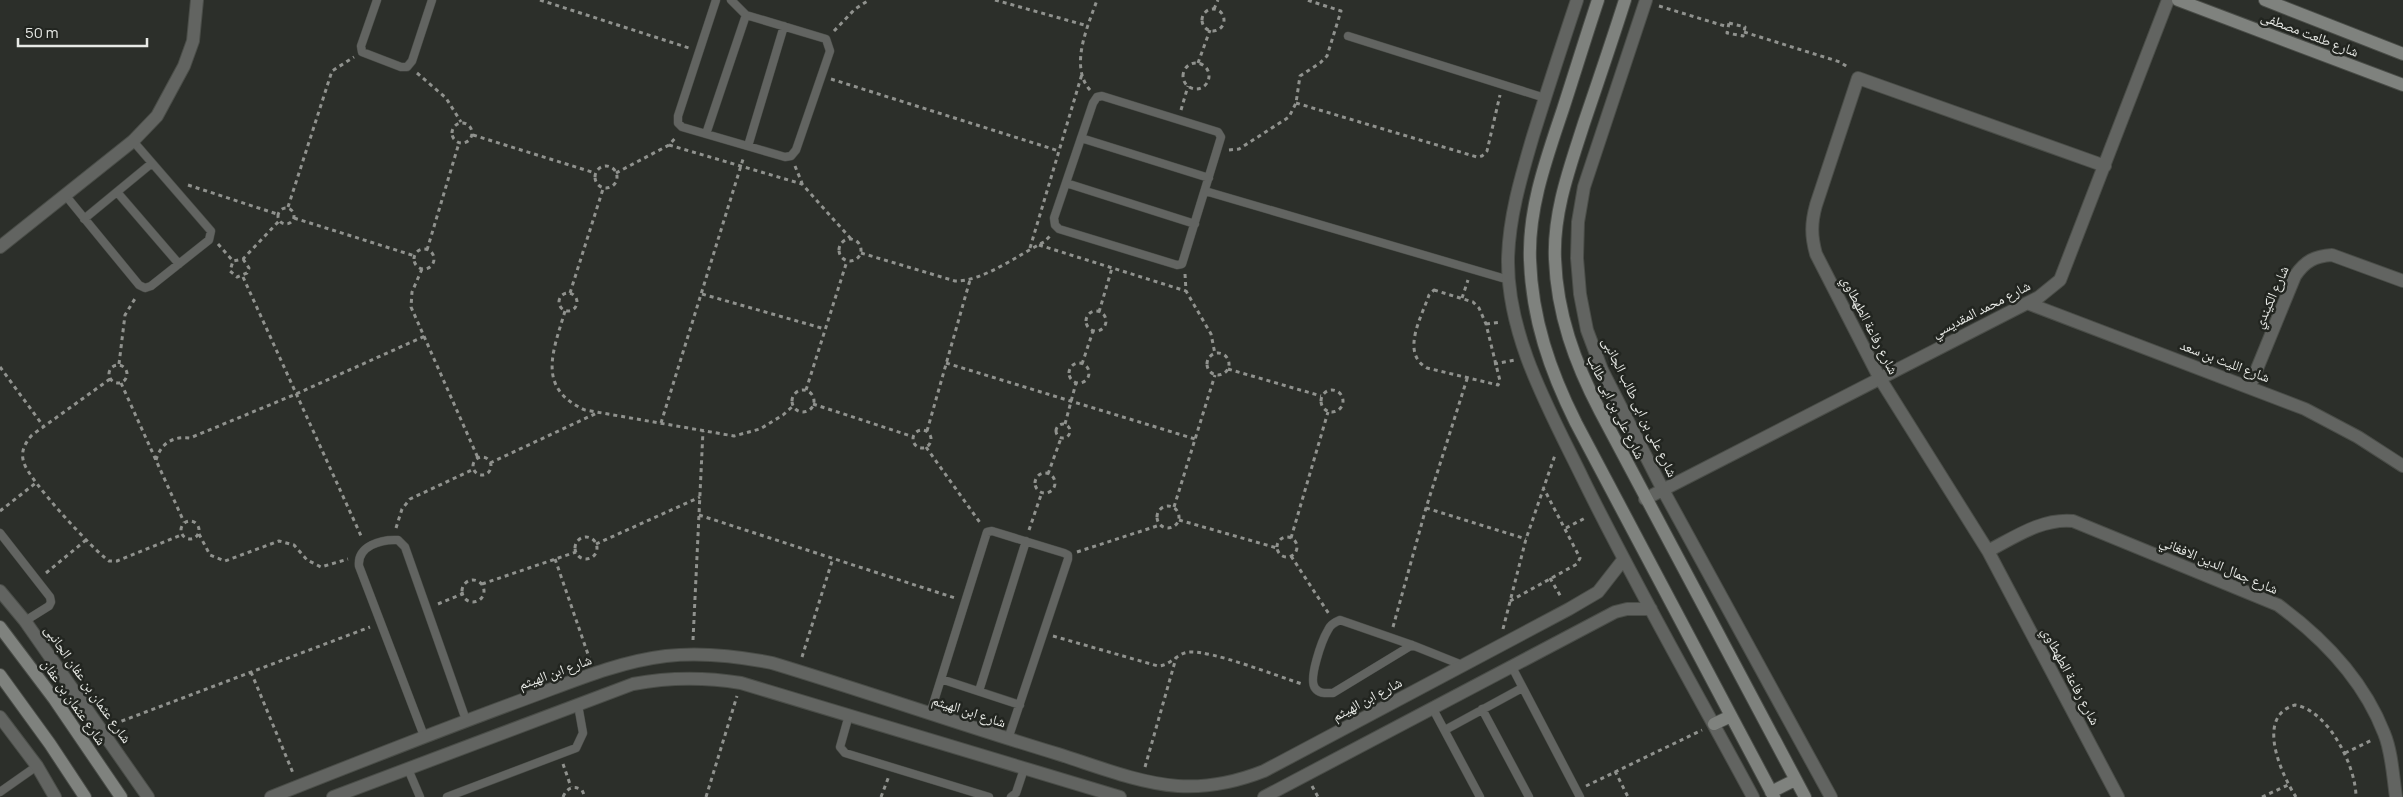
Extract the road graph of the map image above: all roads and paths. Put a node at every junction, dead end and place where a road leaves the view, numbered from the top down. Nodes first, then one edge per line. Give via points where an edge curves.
1 (197, 0) edge
2 (377, 0) edge
3 (432, 0) edge
4 (540, 0) edge
5 (716, 0) edge
6 (731, 0) edge
7 (869, 0) edge
8 (995, 0) edge
9 (1097, 0) edge
10 (1218, 0) edge
11 (1307, 0) edge
12 (1577, 0) edge
13 (1598, 0) edge
14 (1625, 0) edge
15 (2168, 0) edge
16 (2178, 0) edge
17 (2266, 0) edge
18 (1647, 1) edge
19 (1214, 9) junction
20 (746, 15) junction
21 (784, 26) junction
22 (1088, 26) junction
23 (1728, 27) junction
24 (1210, 30) junction
25 (1744, 32) junction
26 (1348, 36) dead end
27 (826, 39) junction
28 (700, 51) junction
29 (362, 52) junction
30 (2403, 54) edge
31 (1198, 64) junction
32 (407, 66) junction
33 (1082, 74) junction
34 (821, 76) junction
35 (1858, 78) junction
36 (1503, 85) junction
37 (1188, 86) junction
38 (2403, 86) edge
39 (1097, 97) junction
40 (1545, 98) junction
41 (1296, 103) junction
42 (1178, 120) junction
43 (461, 122) junction
44 (682, 127) junction
45 (706, 134) junction
46 (472, 135) junction
47 (1081, 138) junction
48 (133, 141) junction
49 (459, 143) junction
50 (669, 145) junction
51 (748, 146) junction
52 (1059, 151) junction
53 (1217, 152) junction
54 (791, 156) junction
55 (152, 163) junction
56 (2105, 166) junction
57 (741, 167) junction
58 (595, 173) junction
59 (616, 173) junction
60 (164, 177) junction
61 (1209, 178) junction
62 (1066, 183) junction
63 (802, 184) junction
64 (602, 189) junction
65 (1205, 191) junction
66 (117, 192) junction
67 (66, 196) junction
68 (288, 208) junction
69 (277, 214) junction
70 (294, 218) junction
71 (84, 219) junction
72 (279, 221) junction
73 (1195, 224) junction
74 (1054, 225) junction
75 (211, 236) junction
76 (851, 239) junction
77 (1038, 245) junction
78 (0, 247) edge
79 (1030, 249) junction
80 (427, 250) junction
81 (861, 252) junction
82 (415, 256) junction
83 (243, 259) junction
84 (233, 261) junction
85 (847, 261) junction
86 (179, 264) junction
87 (1112, 268) junction
88 (422, 269) junction
89 (1472, 269) junction
90 (243, 277) junction
91 (970, 280) junction
92 (1509, 280) junction
93 (2403, 281) edge
94 (145, 288) junction
95 (570, 292) junction
96 (702, 294) junction
97 (1462, 298) junction
98 (2027, 303) junction
99 (565, 311) junction
100 (1099, 312) junction
101 (825, 329) junction
102 (1093, 331) junction
103 (425, 336) junction
104 (1215, 354) junction
105 (1525, 358) junction
106 (946, 363) junction
107 (119, 364) junction
108 (1082, 364) junction
109 (1494, 364) junction
110 (0, 367) edge
111 (1228, 368) junction
112 (1215, 375) junction
113 (1879, 377) junction
114 (110, 379) junction
115 (1467, 379) junction
116 (121, 383) junction
117 (1076, 383) junction
118 (2250, 386) junction
119 (806, 390) junction
120 (296, 394) junction
121 (1321, 396) junction
122 (1071, 402) junction
123 (813, 404) junction
124 (793, 406) junction
125 (600, 412) junction
126 (1328, 412) junction
127 (661, 423) junction
128 (1065, 424) junction
129 (44, 427) junction
130 (703, 431) junction
131 (927, 431) junction
132 (1562, 436) junction
133 (914, 437) junction
134 (1060, 438) junction
135 (1195, 439) junction
136 (926, 447) junction
137 (478, 458) junction
138 (156, 460) junction
139 (490, 463) junction
140 (2403, 466) edge
141 (474, 469) junction
142 (1048, 474) junction
143 (37, 482) junction
144 (1543, 486) junction
145 (1663, 490) junction
146 (1042, 492) junction
147 (700, 497) junction
148 (1645, 499) junction
149 (1174, 507) junction
150 (1426, 508) junction
151 (1599, 510) junction
152 (0, 511) edge
153 (699, 515) junction
154 (1179, 520) junction
155 (184, 522) junction
156 (1160, 525) junction
157 (1566, 528) junction
158 (988, 532) junction
159 (0, 533) edge
160 (199, 534) junction
161 (181, 535) junction
162 (1291, 538) junction
163 (1526, 539) junction
164 (86, 540) junction
165 (398, 540) junction
166 (1026, 541) junction
167 (596, 544) junction
168 (367, 548) junction
169 (1276, 548) junction
170 (1988, 551) junction
171 (576, 552) junction
172 (1068, 555) junction
173 (1291, 556) junction
174 (358, 557) junction
175 (833, 558) junction
176 (555, 559) junction
177 (1623, 560) junction
178 (1550, 578) junction
179 (38, 580) junction
180 (482, 584) junction
181 (0, 591) edge
182 (462, 594) junction
183 (1510, 601) junction
184 (965, 602) junction
185 (427, 609) junction
186 (1569, 609) junction
187 (1652, 609) junction
188 (25, 621) junction
189 (382, 622) junction
190 (1334, 622) junction
191 (0, 626) edge
192 (1044, 633) junction
193 (1390, 637) junction
194 (1412, 645) junction
195 (1499, 646) junction
196 (692, 654) junction
197 (1176, 657) junction
198 (1462, 665) junction
199 (1512, 667) junction
200 (797, 671) junction
201 (251, 672) junction
202 (595, 673) junction
203 (0, 675) edge
204 (940, 679) junction
205 (741, 683) junction
206 (1314, 687) junction
207 (1522, 688) junction
208 (979, 691) junction
209 (578, 705) junction
210 (1020, 705) junction
211 (1433, 709) junction
212 (1482, 709) junction
213 (930, 714) junction
214 (848, 715) junction
215 (1731, 716) junction
216 (0, 717) edge
217 (466, 720) junction
218 (1714, 724) junction
219 (968, 727) junction
220 (102, 729) junction
221 (1445, 730) junction
222 (424, 736) junction
223 (1008, 739) junction
224 (961, 748) junction
225 (560, 754) junction
226 (36, 766) junction
227 (892, 768) junction
228 (1024, 768) junction
229 (408, 769) junction
230 (1615, 771) junction
231 (1141, 779) junction
232 (1795, 780) junction
233 (2288, 785) junction
234 (298, 786) junction
235 (571, 787) junction
236 (0, 792) edge
237 (1579, 794) edge
238 (1772, 794) edge
239 (55, 797) edge
240 (85, 797) edge
241 (121, 797) edge
242 (148, 797) edge
243 (271, 797) edge
244 (333, 797) edge
245 (420, 797) edge
246 (447, 797) edge
247 (563, 797) edge
248 (585, 797) edge
249 (706, 797) edge
250 (881, 797) edge
251 (989, 797) edge
252 (1012, 797) edge
253 (1120, 797) edge
254 (1264, 797) edge
255 (1480, 797) edge
256 (1529, 797) edge
257 (1628, 797) edge
258 (1753, 797) edge
259 (1805, 797) edge
260 (1831, 797) edge
261 (2118, 797) edge
262 (2262, 797) edge
263 (2296, 797) edge
264 (2356, 797) edge
265 (2396, 797) edge

1 - 48 street via 192,41 184,66 157,116
2 - 29 lane via 361,46
3 - 32 lane via 412,61
4 - 28 path
5 - 28 lane
6 - 20 lane
7 - 27 path via 855,9
8 - 22 path
9 - 22 path
10 - 19 path
11 - 41 path via 1341,11 1327,56 1298,80
12 - 40 street
13 - 215 street via 1540,181 1530,259 1534,302 1542,344 1558,388
14 - 148 street, شارع على بن ابى طالب via 1566,181 1555,258 1559,298 1582,377
15 - 56 street, شارع محمد المقديسي
16 - 38 street, شارع طلعت مصطفى
17 - 30 street, شارع طلعت مصطفى
18 - 23 path
18 - 145 street, شارع على بن ابى طالب الجانبى via 1584,187 1578,222 1577,258 1587,330 1602,370
19 - 24 path via 1206,12 1202,20
19 - 24 path via 1223,16 1224,22 1221,27
20 - 21 lane
20 - 45 lane
21 - 27 lane
21 - 51 lane
22 - 33 path via 1081,59
23 - 25 path via 1730,22 1745,27
23 - 25 path via 1727,33 1741,37
24 - 31 path
25 - 35 path via 1840,62
26 - 36 lane
27 - 34 lane via 830,50
28 - 44 lane via 678,116
29 - 32 lane
29 - 68 path via 332,71
31 - 37 path via 1192,64 1184,71 1183,77
31 - 37 path via 1207,69 1209,79 1203,87 1193,89
32 - 43 path via 446,98
33 - 39 path
33 - 52 path
34 - 52 path
34 - 54 lane via 796,150
35 - 56 street
35 - 113 street, شارع رفاعة الطهطاوي via 1816,205 1812,238 1816,254
36 - 40 lane
36 - 41 path via 1487,150 1476,157
37 - 42 path
39 - 42 lane
39 - 47 lane
40 - 92 street via 1512,214
41 - 53 path via 1289,117 1239,149
42 - 53 lane via 1218,132 1221,137
43 - 46 path via 470,126
43 - 49 path via 456,124 452,135
44 - 45 lane
44 - 50 path
45 - 51 lane
46 - 49 path via 468,142
46 - 58 path
47 - 61 lane
47 - 62 lane
48 - 55 lane
48 - 67 street
49 - 80 path
50 - 57 path
50 - 59 path
51 - 54 lane
52 - 79 path
53 - 61 lane
54 - 63 path
55 - 60 lane
55 - 66 lane
56 - 98 street, شارع محمد المقديسي via 2060,280
57 - 63 path
57 - 96 path
58 - 59 path via 603,166
58 - 64 path via 595,182
59 - 64 path via 614,185
60 - 69 path
60 - 75 lane via 211,231
61 - 65 lane
62 - 73 lane
62 - 74 lane
63 - 76 path
64 - 95 path
65 - 73 lane
65 - 89 lane
66 - 71 lane
66 - 86 lane
67 - 71 lane
67 - 78 street
68 - 69 path via 281,208
68 - 70 path
69 - 72 path
70 - 72 path via 287,224
70 - 82 path
71 - 94 lane via 139,285
72 - 83 path
73 - 74 lane via 1182,264 1177,265
74 - 77 path via 1050,236
75 - 84 path
75 - 86 lane
76 - 81 path via 859,244
76 - 85 path via 840,245 839,251
77 - 79 path
77 - 87 path
79 - 91 path
80 - 82 path
80 - 88 path via 434,259 428,269
81 - 85 path via 853,261
81 - 91 path via 955,282
82 - 88 path via 416,264
83 - 84 path
83 - 90 path via 249,268
84 - 90 path via 230,270 233,275
85 - 101 path
86 - 94 lane
87 - 100 path
87 - 104 path via 1186,290 1212,334
88 - 103 path via 412,292 411,307
89 - 92 lane
89 - 97 path
90 - 120 path
91 - 106 path
92 - 105 street
93 - 118 street, شارع الكيندي via 2332,255 2310,259 2295,276
94 - 107 path via 130,304 125,315
95 - 99 path via 560,296 558,302
95 - 99 path via 575,295 577,304 570,311
96 - 101 path
96 - 127 path
97 - 109 path via 1473,302 1484,316
97 - 115 path via 1438,290 1430,293 1413,351 1418,362 1427,368
98 - 113 street, شارع محمد المقديسي
98 - 118 street, شارع الليث بن سعد
99 - 125 path via 552,355 554,383 572,405
100 - 102 path via 1086,318
100 - 102 path via 1106,322 1102,330
101 - 119 path
102 - 108 path
103 - 120 path
103 - 137 path
104 - 111 path via 1226,357
104 - 112 path via 1207,364
105 - 109 path
105 - 132 street
106 - 122 path
106 - 131 path
107 - 114 path via 110,369
107 - 116 path via 127,370
108 - 117 path via 1073,366 1069,373
108 - 117 path via 1089,374 1084,382
109 - 115 path via 1500,381 1498,385
110 - 129 path
111 - 112 path
111 - 121 path
112 - 135 path
113 - 145 street, شارع محمد المقديسي
113 - 170 street, شارع رفاعة الطهطاوي
114 - 116 path
114 - 129 path
115 - 150 path
116 - 138 path
117 - 122 path
118 - 140 street, شارع الليث بن سعد via 2332,423
119 - 123 path via 812,396
119 - 124 path via 794,394
120 - 138 path via 190,438 168,441
120 - 168 path
121 - 126 path via 1322,405
121 - 126 path via 1330,389 1341,394 1344,400 1336,412
122 - 128 path
122 - 135 path
123 - 124 path via 802,412
123 - 133 path
124 - 130 path via 772,423 747,434 734,436
125 - 127 path
125 - 139 path
126 - 162 path
127 - 130 path
128 - 134 path via 1057,427
128 - 134 path via 1070,433
129 - 143 path via 28,440 23,452 24,464
130 - 147 path
131 - 133 path via 919,430
131 - 136 path via 931,442
132 - 144 path
132 - 151 street
133 - 136 path via 916,444
134 - 142 path
135 - 149 path
136 - 158 path
137 - 139 path via 485,458
137 - 141 path
138 - 155 path
139 - 141 path via 487,473 480,474
141 - 165 path via 410,498 398,520
142 - 146 path via 1054,479 1054,488
142 - 146 path via 1043,473 1036,478 1036,487
143 - 152 path
143 - 164 path
144 - 157 path
144 - 163 path
145 - 148 street, شارع محمد المقديسي
145 - 260 street, شارع على بن ابى طالب الجانبى
146 - 166 path
147 - 153 path
147 - 167 path
148 - 232 street, شارع على بن ابى طالب
149 - 154 path via 1179,512
149 - 156 path via 1169,505 1159,510
150 - 163 path
150 - 193 path
151 - 157 path
151 - 177 street
153 - 175 path
153 - 196 path
154 - 156 path via 1171,528
154 - 169 path
155 - 160 path via 194,521 200,529
155 - 161 path via 180,528
156 - 172 path
157 - 178 path via 1580,558 1577,564
158 - 166 lane
158 - 184 lane
159 - 179 lane
160 - 161 path via 190,540
160 - 174 path via 210,555 226,560 279,541 294,545 307,560 321,567
161 - 164 path via 117,561 108,561
162 - 169 path via 1281,539
162 - 173 path via 1296,547
163 - 183 path
164 - 179 path
165 - 168 lane
165 - 185 lane via 405,547
166 - 172 lane
166 - 208 lane
167 - 171 path via 593,539 582,538 575,546
167 - 171 path via 596,554 588,559 583,559
168 - 174 lane via 362,549
169 - 173 path via 1282,556
170 - 261 street, شارع رفاعة الطهطاوي
170 - 265 street, شارع جمال الدين الافغاني via 2046,522 2073,520 2278,605 2332,650 2354,678 2385,734
171 - 176 path
172 - 192 lane
173 - 190 path
174 - 189 lane
175 - 184 path
175 - 200 path
176 - 180 path
176 - 202 path
177 - 186 street, شارع ابن الهيثم via 1598,592
177 - 187 street
178 - 183 path
178 - 186 path
179 - 188 lane via 51,602
180 - 182 path via 471,580 462,588
180 - 182 path via 484,589 480,599 470,601
181 - 188 street, شارع عثمان بن عفان الجانبى
182 - 185 path
183 - 195 path
184 - 204 lane
185 - 217 lane
186 - 195 street, شارع ابن الهيثم
187 - 199 street via 1615,612
187 - 218 street
188 - 220 street, شارع عثمان بن عفان الجانبى
189 - 201 path
189 - 222 lane
190 - 193 lane via 1347,621
190 - 206 lane via 1328,630 1311,678
191 - 241 street, شارع عثمان بن عفان
192 - 197 path via 1158,666
192 - 210 lane
193 - 194 lane
194 - 198 lane
194 - 206 lane via 1333,693 1323,693
195 - 198 street, شارع ابن الهيثم
196 - 200 street, شارع ابن الهيثم via 746,658
196 - 202 street, شارع ابن الهيثم via 643,660
197 - 206 path via 1191,652 1203,653
197 - 231 path
198 - 231 street, شارع ابن الهيثم via 1247,777 1194,786
199 - 207 lane
199 - 211 street
200 - 213 street, شارع ابن الهيثم
201 - 220 path
201 - 234 path
202 - 217 street, شارع ابن الهيثم
203 - 240 street
204 - 208 lane
204 - 213 lane
205 - 209 street via 698,678 655,680 634,684
205 - 214 street
205 - 249 path
207 - 212 lane
207 - 237 lane
208 - 210 lane
209 - 225 lane via 584,733 581,742 576,748
209 - 229 street
210 - 223 lane
211 - 221 lane
211 - 254 street
212 - 221 lane
212 - 256 lane
213 - 219 street, شارع ابن الهيثم
214 - 224 street
214 - 227 lane via 840,747 845,753
215 - 218 street
215 - 238 street
216 - 226 street
217 - 222 street, شارع ابن الهيثم
218 - 230 path
218 - 258 street
219 - 223 street, شارع ابن الهيثم
219 - 224 street
220 - 242 street, شارع عثمان بن عفان الجانبى
221 - 255 lane
222 - 234 street, شارع ابن الهيثم
223 - 231 street, شارع ابن الهيثم
224 - 228 street
225 - 235 path
225 - 246 lane
226 - 236 lane
226 - 239 street
227 - 250 path
227 - 251 lane
228 - 252 lane
228 - 253 street
229 - 244 street
229 - 245 lane
230 - 237 path
230 - 257 path
232 - 238 street
232 - 259 street, شارع على بن ابى طالب
233 - 262 path
233 - 263 path
233 - 264 path via 2277,760 2274,724 2281,711 2295,705 2309,710 2335,735 2345,754
234 - 243 street, شارع ابن الهيثم
235 - 247 path
235 - 248 path via 582,790

